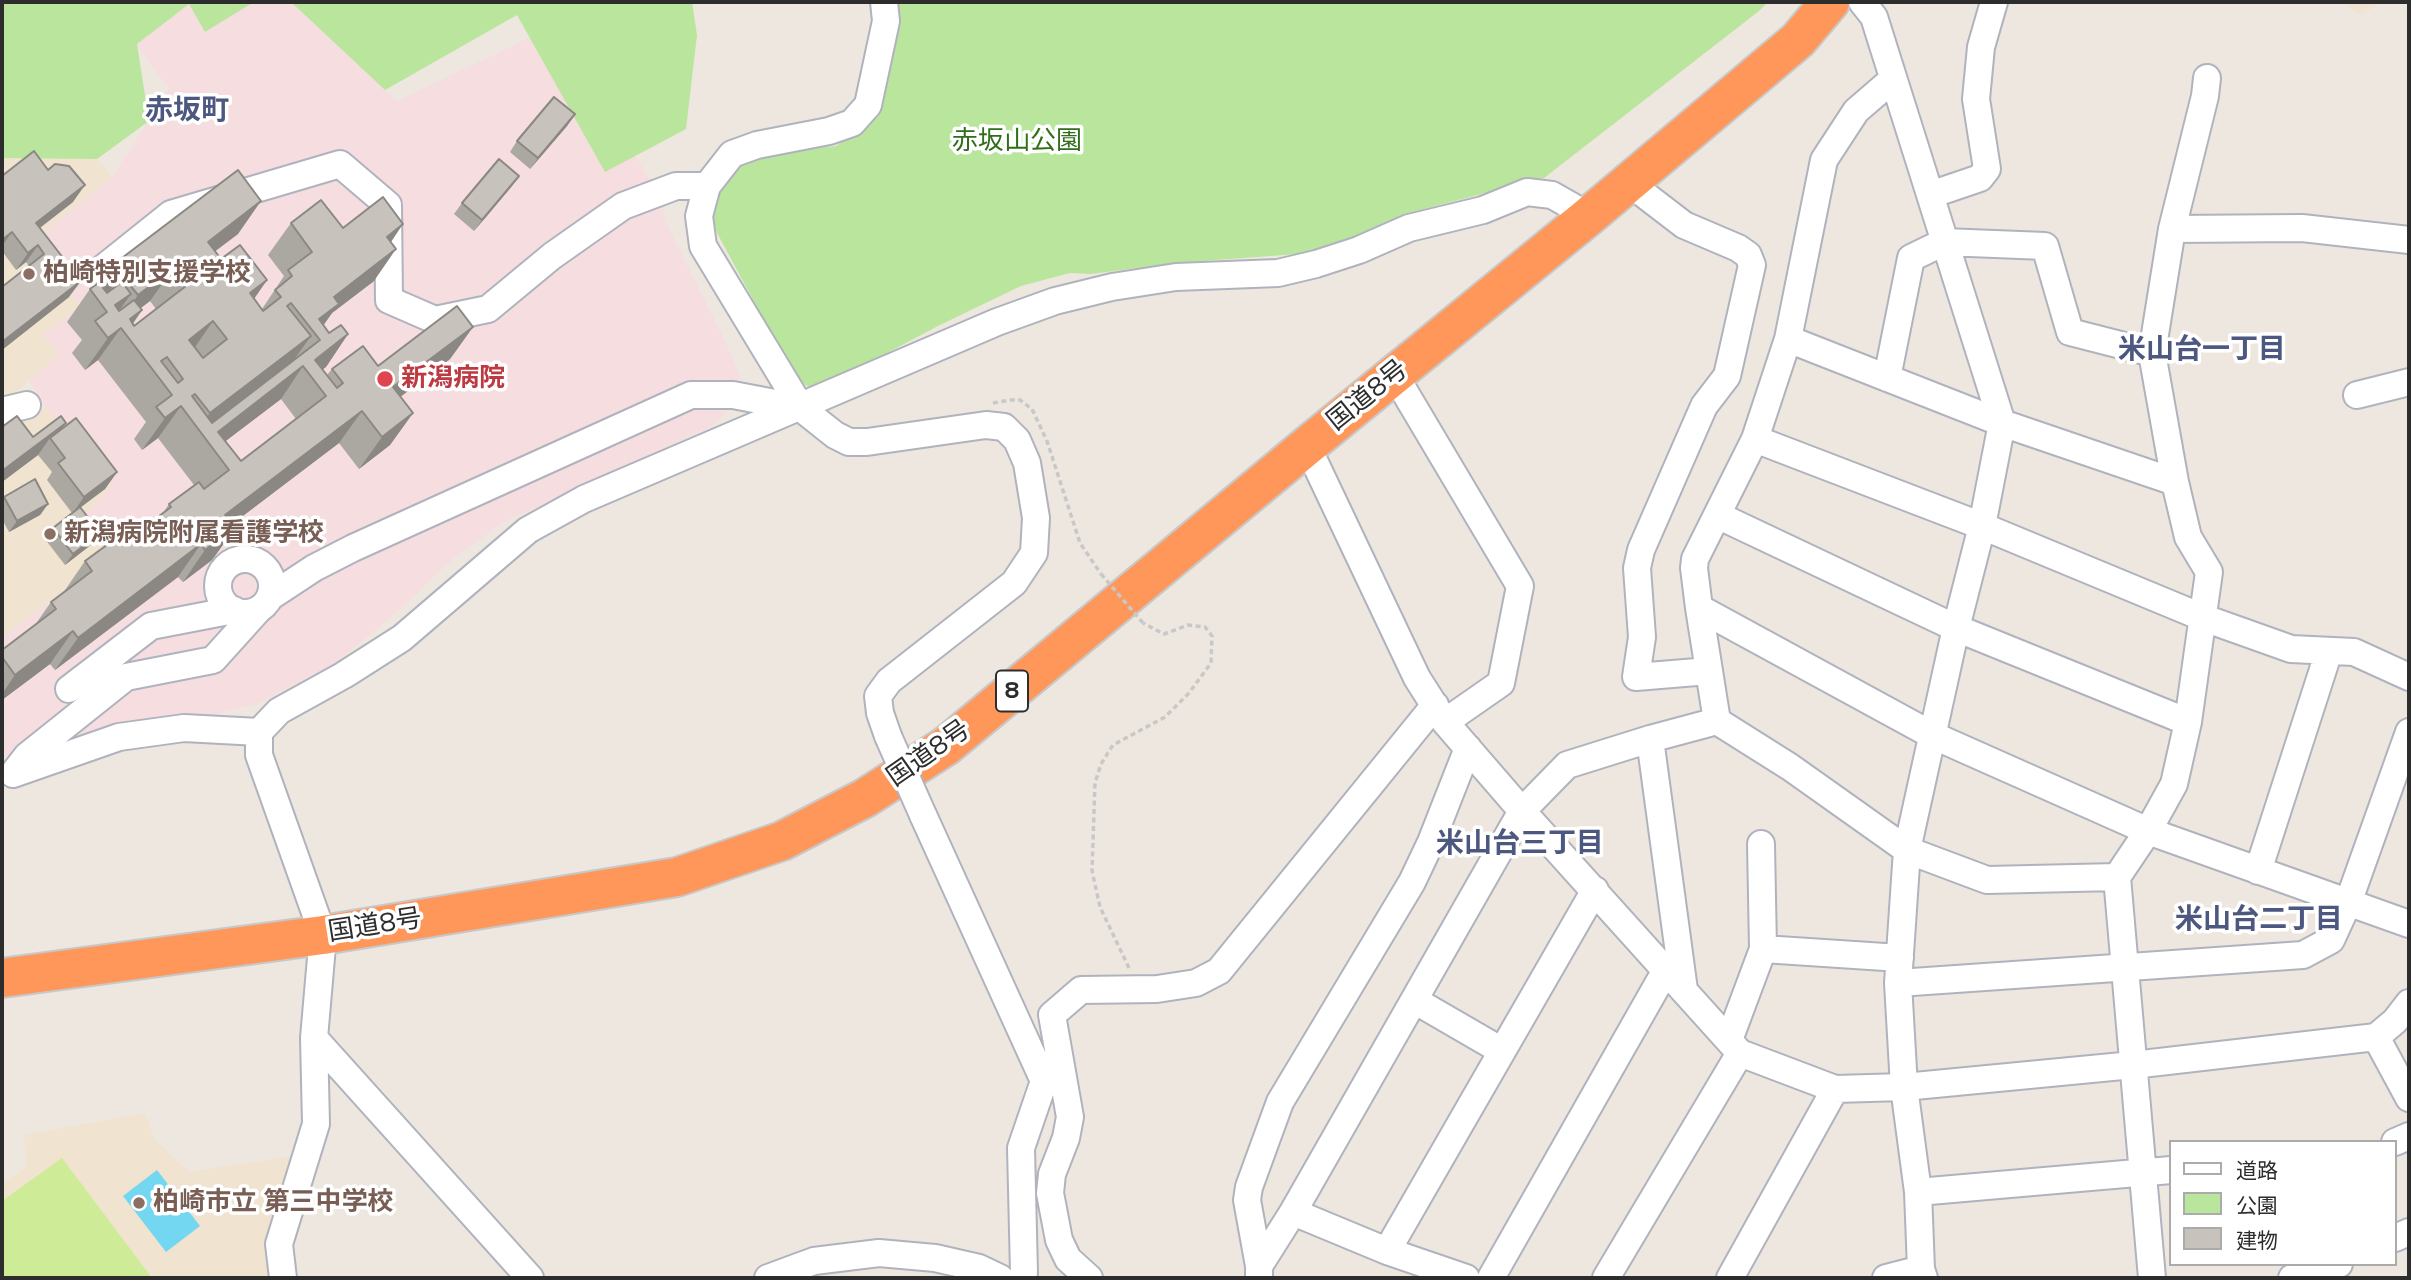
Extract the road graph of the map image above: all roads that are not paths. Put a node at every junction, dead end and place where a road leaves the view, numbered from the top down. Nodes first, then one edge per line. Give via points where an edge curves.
1 (884, 2) edge
2 (1830, 2) edge
3 (1862, 2) edge
4 (1994, 2) edge
5 (2207, 78) dead end
6 (1893, 79) junction
7 (1628, 182) junction
8 (707, 186) junction
9 (1930, 195) junction
10 (1589, 216) junction
11 (2172, 229) junction
12 (2409, 240) edge
13 (1944, 242) junction
14 (101, 270) dead end
15 (1788, 339) junction
16 (2152, 353) junction
17 (1394, 374) junction
18 (1887, 378) junction
19 (2409, 382) edge
20 (2357, 395) dead end
21 (800, 408) junction
22 (2002, 423) junction
23 (1755, 439) junction
24 (1307, 446) junction
25 (2175, 482) junction
26 (1717, 515) junction
27 (1982, 526) junction
28 (240, 560) junction
29 (314, 568) junction
30 (238, 605) junction
31 (1699, 608) junction
32 (2204, 618) junction
33 (1956, 628) junction
34 (2329, 651) junction
35 (1709, 671) junction
36 (2409, 677) edge
37 (69, 689) dead end
38 (1440, 714) junction
39 (1717, 721) junction
40 (2188, 722) junction
41 (259, 732) junction
42 (2409, 732) edge
43 (1932, 736) junction
44 (1650, 739) junction
45 (1468, 748) junction
46 (7, 776) edge
47 (1522, 810) junction
48 (2148, 831) junction
49 (1761, 844) dead end
50 (1908, 850) junction
51 (2258, 871) junction
52 (2117, 877) junction
53 (1595, 890) junction
54 (2348, 903) junction
55 (2409, 923) edge
56 (323, 934) junction
57 (1763, 948) junction
58 (2125, 968) junction
59 (1666, 970) junction
60 (1899, 971) junction
61 (2, 978) edge
62 (1684, 990) junction
63 (1414, 1000) junction
64 (2409, 1003) edge
65 (2376, 1037) junction
66 (314, 1038) junction
67 (1735, 1046) junction
68 (1502, 1051) junction
69 (2133, 1065) junction
70 (1905, 1087) junction
71 (1835, 1089) junction
72 (2409, 1098) edge
73 (2170, 1170) edge
74 (2142, 1173) junction
75 (1918, 1192) junction
76 (1293, 1212) junction
77 (1387, 1251) junction
78 (2332, 1266) edge
79 (1259, 1272) edge
80 (1923, 1273) edge
81 (283, 1278) edge
82 (530, 1278) edge
83 (768, 1278) edge
84 (1000, 1278) edge
85 (1021, 1278) edge
86 (1089, 1278) edge
87 (1466, 1278) edge
88 (1491, 1278) edge
89 (1606, 1278) edge
90 (1730, 1278) edge
91 (1886, 1278) edge
92 (2152, 1278) edge
93 (2292, 1278) edge

1 - 8 street via 886,21 868,104 852,123 732,154
2 - 7 highway, 国道8号 / 8 via 1798,40
3 - 6 street via 1874,17
4 - 9 street via 1981,47 1976,99 1987,169 1980,178
5 - 11 street
6 - 9 street
6 - 15 street via 1856,111 1824,160
7 - 10 highway, 国道8号 / 8
7 - 35 street via 1684,225 1738,248 1752,265 1727,376 1704,406 1637,568 1642,637 1636,677
8 - 14 street via 676,186 623,206 488,309 435,320 389,300 388,205 340,164 171,214
8 - 21 street via 699,216 703,246
9 - 13 street
10 - 17 highway, 国道8号 / 8
10 - 21 street via 1552,195 1527,192 1483,210 1409,228 1359,250 1278,273 1176,277 1078,295 997,322
11 - 12 street via 2302,228
11 - 16 street
13 - 16 street via 2045,246 2070,332
13 - 18 street via 1911,258
13 - 22 street
15 - 18 street
15 - 23 street
16 - 25 street
17 - 24 highway, 国道8号 / 8
17 - 38 street via 1520,586 1502,683
18 - 22 street
19 - 20 street
21 - 29 street via 733,395 691,395
21 - 41 street via 584,499 528,530 402,638 279,711
21 - 85 street, bridge via 849,442 986,425 1004,428 1017,440 1027,463 1036,518 1034,553 1014,583 889,681 878,696 888,736 1044,1081 1021,1148
22 - 25 street
22 - 27 street
23 - 26 street
23 - 27 street
24 - 38 street via 1416,678
24 - 56 highway, 国道8号 / 8 via 946,746 865,798 782,841 677,877
25 - 32 street via 2188,537 2209,572
26 - 31 street via 1695,559
26 - 33 street
27 - 32 street
27 - 33 street
28 - 29 street via 262,555
28 - 30 street via 221,575
28 - 30 street via 257,562 269,573 272,589
29 - 30 street
30 - 37 street via 151,626
30 - 46 street via 213,660 126,677
31 - 35 street
31 - 43 street
32 - 34 street via 2291,649
32 - 40 street
33 - 40 street
33 - 43 street
34 - 36 street via 2354,652
34 - 51 street
35 - 39 street
38 - 45 street
38 - 86 street via 1219,971 1196,983 1157,989 1081,990 1052,1015 1070,1117 1050,1193 1059,1240 1068,1259
39 - 44 street
39 - 50 street
40 - 48 street via 2174,784
41 - 46 street via 184,728 119,737
41 - 56 street via 259,755
42 - 54 street
43 - 48 street
43 - 50 street
44 - 47 street via 1567,765
44 - 62 street
45 - 47 street
45 - 79 street via 1412,881 1280,1102 1247,1200
47 - 53 street
47 - 63 street
48 - 51 street
48 - 52 street
49 - 57 street
50 - 52 street via 1987,880
50 - 60 street
51 - 54 street
52 - 58 street
53 - 59 street
53 - 68 street
54 - 55 street
54 - 58 street via 2331,940 2303,956
56 - 61 highway, 国道8号 / 8
56 - 66 street
57 - 60 street
57 - 67 street
58 - 60 street
58 - 69 street
59 - 62 street
59 - 88 street
60 - 70 street
62 - 67 street
63 - 68 street
63 - 76 street
64 - 65 street
65 - 69 street
65 - 72 street
66 - 81 street via 316,1124 279,1244
66 - 82 street
67 - 71 street
67 - 89 street
68 - 77 street
69 - 70 street
69 - 74 street
70 - 71 street
70 - 75 street
71 - 90 street
73 - 74 street
74 - 75 street
74 - 92 street
75 - 80 street
76 - 77 street
76 - 79 street
77 - 87 street
78 - 93 street
80 - 91 street
83 - 84 street via 814,1261 879,1253 934,1258

